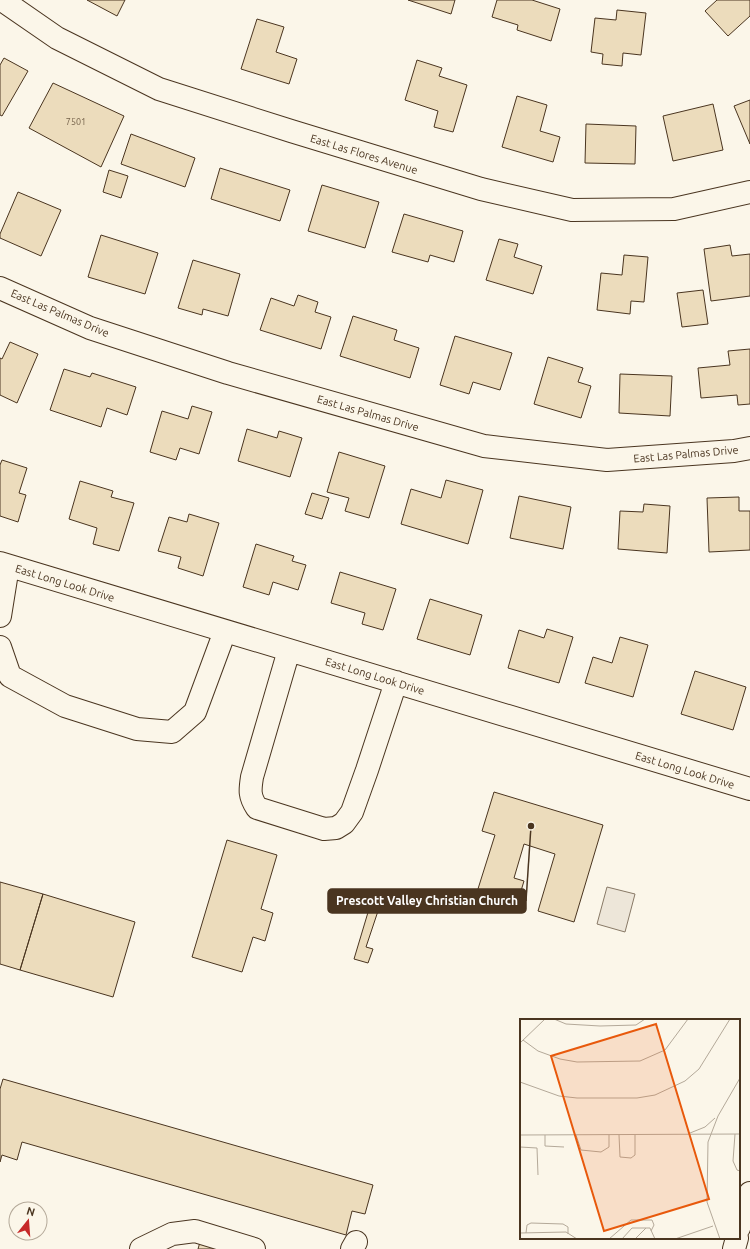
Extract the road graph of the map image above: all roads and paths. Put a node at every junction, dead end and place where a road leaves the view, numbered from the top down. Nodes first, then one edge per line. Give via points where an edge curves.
1 (2, 0) edge
2 (750, 192) edge
3 (0, 288) edge
4 (750, 448) edge
5 (4, 565) edge
6 (0, 616) edge
7 (226, 631) junction
8 (0, 647) edge
9 (289, 650) junction
10 (396, 682) junction
11 (700, 774) junction
12 (750, 780) edge
13 (750, 789) edge
14 (750, 1193) edge
15 (740, 1225) edge
16 (737, 1239) edge
17 (142, 1249) edge
18 (254, 1249) edge
19 (734, 1249) edge

1 - 2 street, East Las Flores Avenue via 57,38 158,89 481,189 572,210 674,209
3 - 4 street, East Las Palmas Drive via 90,328 214,368 484,446 607,460
5 - 6 street
5 - 7 street, East Long Look Drive
7 - 8 street via 195,712 172,732 137,729 66,706 10,676
7 - 9 street, East Long Look Drive
9 - 10 street, East Long Look Drive
9 - 10 street via 250,790 252,800 258,808 324,829 340,826 352,812
10 - 11 street, East Long Look Drive
11 - 12 street
11 - 13 street, East Long Look Drive
14 - 15 street
16 - 19 street
17 - 18 street via 172,1234 195,1231

